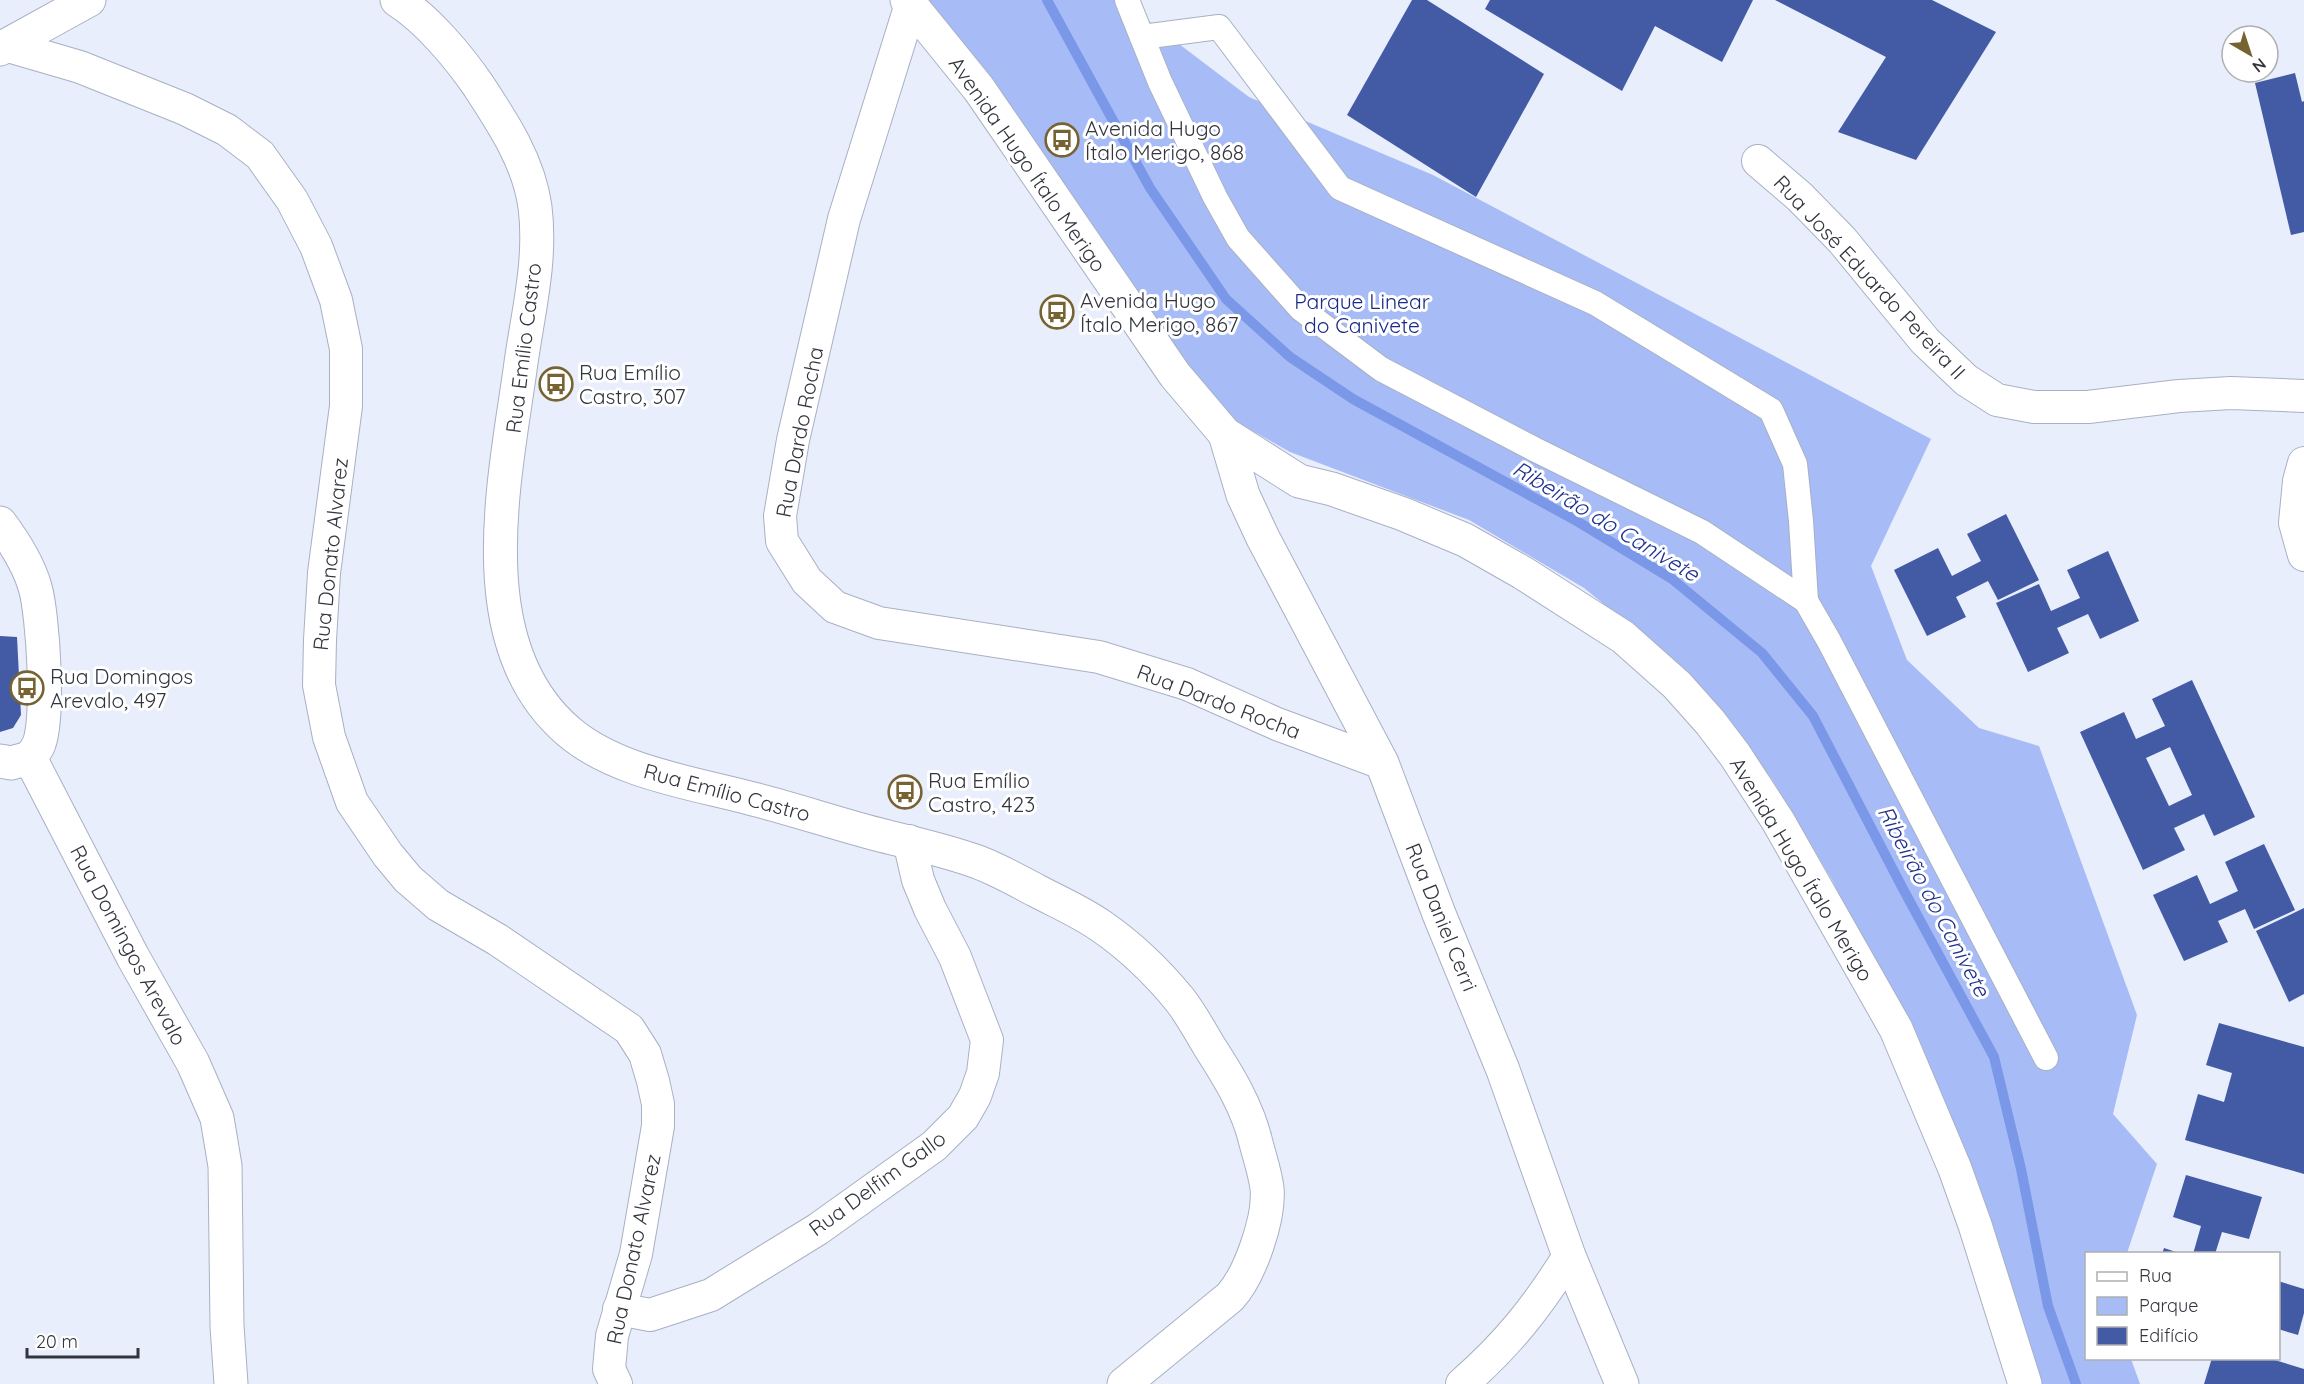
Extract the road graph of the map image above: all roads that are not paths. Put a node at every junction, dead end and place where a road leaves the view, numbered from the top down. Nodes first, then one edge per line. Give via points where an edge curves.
1 (89, 0) edge
2 (397, 0) edge
3 (1127, 0) edge
4 (909, 2) edge
5 (1142, 37) junction
6 (4, 47) edge
7 (1758, 161) dead end
8 (2304, 396) edge
9 (1225, 434) junction
10 (2304, 462) edge
11 (0, 523) edge
12 (2304, 555) edge
13 (1806, 601) junction
14 (15, 759) edge
15 (1382, 763) junction
16 (909, 841) junction
17 (2046, 1058) dead end
18 (1569, 1256) junction
19 (619, 1309) junction
20 (231, 1384) edge
21 (616, 1384) edge
22 (1124, 1384) edge
23 (1462, 1384) edge
24 (1622, 1384) edge
25 (2025, 1384) edge

1 - 6 street
2 - 16 street, Rua Emílio Castro via 443,41 503,123 524,165 535,208 535,278 503,496 500,575 512,647 525,678 565,729 598,753 653,773
3 - 5 street
4 - 9 street, Avenida Hugo Ítalo Merigo via 996,112 1174,375
4 - 15 street, Rua Dardo Rocha via 844,219 793,440 780,516 782,541 807,581 835,607 879,622 1099,657 1187,684 1277,724
5 - 13 street via 1160,82 1238,238 1301,309 1381,369 1702,532
5 - 13 street via 1219,27 1340,188 1595,303 1772,410 1795,465
6 - 19 street, Rua Donato Alvarez via 80,67 227,130 260,155 292,200 316,246 336,300 346,349 346,406 324,573 320,640 320,685 329,737 352,802 408,879 438,905 498,940 629,1029 645,1053 658,1104 658,1126 636,1254
7 - 8 street, Rua José Eduardo Pereira II via 1842,240 1925,341 1966,380 1997,400 2034,407 2077,407 2231,393
9 - 15 street, Rua Daniel Cerri via 1243,495 1263,538
9 - 25 street, Avenida Hugo Ítalo Merigo via 1299,481 1414,518 1465,540 1523,573 1623,636 1677,685 1710,722 1778,821 1896,1029 1967,1203
10 - 12 street via 2295,523
11 - 14 street, Rua Domingos Arevalo via 24,557 42,620 44,689 39,746
13 - 17 street
14 - 20 street, Rua Domingos Arevalo via 193,1063 217,1118 225,1166
15 - 18 street, Rua Daniel Cerri via 1503,1070
16 - 19 street, Rua Delfim Gallo via 918,880 955,957 987,1040 983,1073 963,1117 934,1146 827,1222 711,1295 650,1315
16 - 22 street, Rua Emílio Castro via 976,861 1099,925 1124,945 1182,1002 1231,1080 1252,1126 1268,1192 1252,1262 1235,1292
18 - 23 street via 1515,1332 1494,1357
18 - 24 street, Rua Daniel Cerri
19 - 21 street, Rua Donato Alvarez via 609,1369

